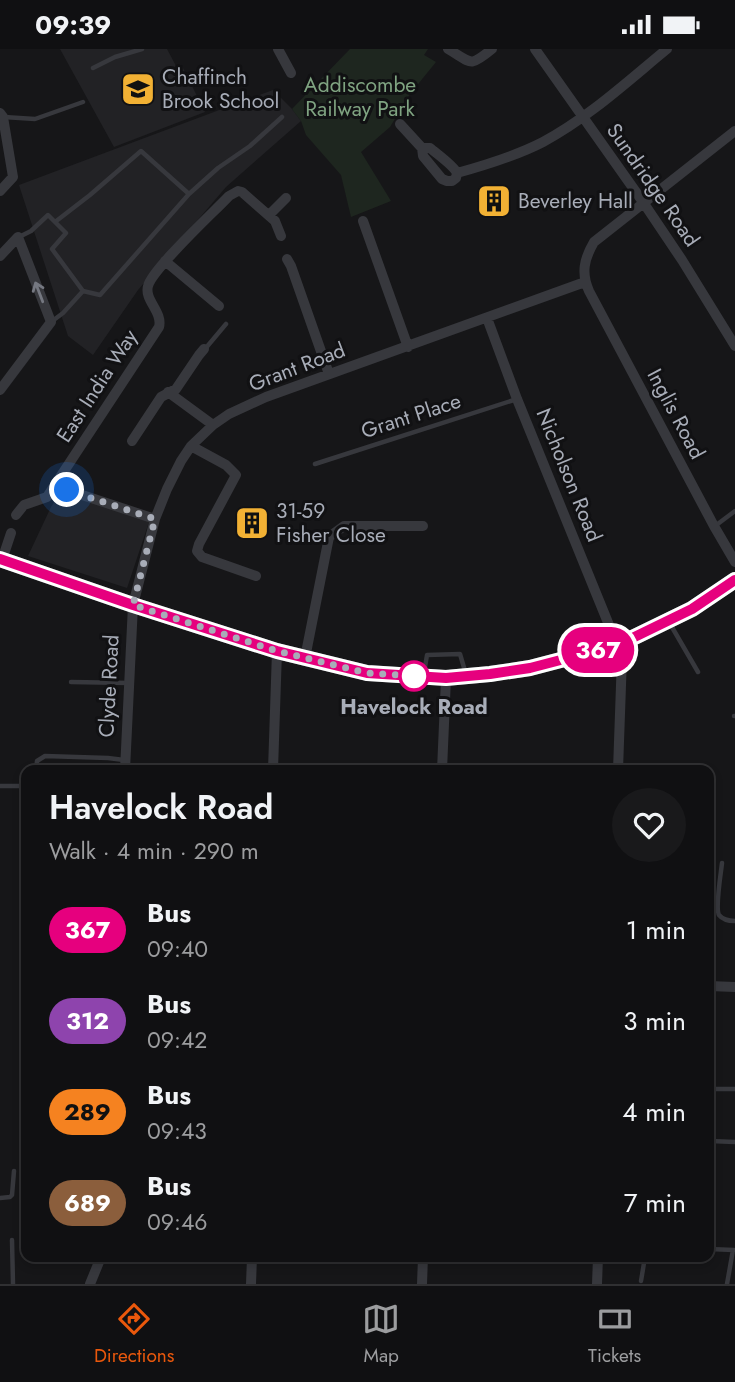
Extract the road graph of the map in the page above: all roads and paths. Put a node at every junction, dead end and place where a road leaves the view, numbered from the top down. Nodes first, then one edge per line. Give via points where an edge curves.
1 (142, 49) edge
2 (278, 49) edge
3 (447, 49) edge
4 (492, 49) edge
5 (534, 49) edge
6 (667, 49) edge
7 (93, 68) dead end
8 (291, 73) dead end
9 (83, 102) dead end
10 (1, 115) edge
11 (282, 117) dead end
12 (582, 117) junction
13 (400, 124) dead end
14 (735, 131) edge
15 (422, 148) junction
16 (445, 162) junction
17 (435, 170) junction
18 (457, 173) junction
19 (0, 191) edge
20 (189, 194) junction
21 (286, 198) dead end
22 (643, 202) junction
23 (269, 215) junction
24 (363, 221) dead end
25 (55, 222) junction
26 (281, 236) dead end
27 (18, 237) junction
28 (0, 256) edge
29 (287, 259) dead end
30 (165, 261) junction
31 (585, 282) junction
32 (83, 291) junction
33 (219, 306) dead end
34 (487, 319) junction
35 (51, 322) junction
36 (226, 324) dead end
37 (735, 346) edge
38 (408, 347) junction
39 (205, 349) joint
40 (329, 374) junction
41 (0, 390) edge
42 (168, 392) junction
43 (517, 399) junction
44 (213, 425) junction
45 (132, 441) dead end
46 (191, 446) junction
47 (315, 464) dead end
48 (67, 490) dead end
49 (735, 511) edge
50 (16, 515) dead end
51 (155, 519) junction
52 (423, 526) dead end
53 (714, 526) junction
54 (11, 533) dead end
55 (1, 560) edge
56 (735, 562) edge
57 (256, 576) dead end
58 (735, 580) edge
59 (133, 605) junction
60 (669, 621) junction
61 (618, 645) junction
62 (277, 651) junction
63 (305, 658) junction
64 (698, 672) dead end
65 (424, 677) junction
66 (467, 677) junction
67 (446, 678) junction
68 (71, 682) dead end
69 (129, 683) junction
70 (37, 765) edge
71 (125, 765) edge
72 (273, 765) edge
73 (442, 765) edge
74 (618, 765) edge
75 (0, 786) edge
76 (21, 786) edge
77 (722, 863) dead end
78 (735, 921) edge
79 (714, 986) edge
80 (735, 987) edge
81 (714, 1089) edge
82 (735, 1089) edge
83 (714, 1141) edge
84 (735, 1142) edge
85 (14, 1171) dead end
86 (0, 1198) edge
87 (12, 1240) dead end
88 (714, 1249) edge
89 (734, 1250) edge
90 (99, 1262) edge
91 (252, 1262) edge
92 (423, 1262) edge
93 (598, 1262) edge
94 (644, 1262) edge
95 (641, 1282) dead end
96 (13, 1284) edge
97 (90, 1284) edge
98 (251, 1284) edge
99 (422, 1284) edge
100 (597, 1284) edge
101 (727, 1284) edge

1 - 7 lane
2 - 8 street
3 - 4 street via 471,62
5 - 12 street, Sundridge Road
6 - 12 street
9 - 10 lane via 35,119
10 - 19 street via 13,177
11 - 20 lane
12 - 18 street via 521,152
12 - 22 street, Sundridge Road
13 - 15 street
14 - 22 street
15 - 16 street via 430,148
15 - 17 street
16 - 17 street
16 - 18 street
17 - 18 street via 447,181
20 - 25 lane via 141,151
20 - 32 lane via 100,295
21 - 23 street
22 - 31 street via 594,242 584,263
22 - 37 street, Sundridge Road
23 - 26 street, East India Way
23 - 30 street, East India Way via 237,191
24 - 38 street
25 - 27 lane via 48,215
25 - 32 lane via 66,233 52,249
27 - 28 street
35 -> 27 street
29 - 40 street
30 - 33 street
30 - 50 street, East India Way via 147,288 159,327 47,496 24,505
31 - 34 street, Grant Road
31 - 53 street, Inglis Road
32 - 35 lane
34 - 38 street, Grant Road
34 - 43 street, Nicholson Road
35 - 41 street
36 - 39 lane
38 - 40 street, Grant Road
39 - 42 street via 176,389
40 - 44 street, Grant Road via 266,397
42 - 44 street
42 - 45 street
43 - 47 lane, Grant Place
43 - 61 street, Nicholson Road
44 - 46 street, Grant Road
46 - 51 street, Grant Road
46 - 57 street via 236,475 197,551 202,557
48 - 51 street
49 - 53 lane
51 - 59 street, Grant Road
52 - 63 street via 344,526 329,537
53 - 56 street, Inglis Road
54 - 55 street
55 - 59 main road
58 - 60 main road
59 - 62 main road
59 - 69 street, Clyde Road
60 - 61 main road
60 - 64 lane
61 - 66 main road via 530,668
61 - 74 street, Nicholson Road via 622,657
62 - 63 main road
62 - 72 street
63 - 65 main road via 367,673
65 - 66 lane via 427,655 460,654
65 - 67 main road
66 - 67 main road
67 - 73 street
68 - 69 lane
69 - 71 street, Clyde Road
70 - 71 lane via 45,756 108,758
75 - 76 lane
77 - 78 lane via 718,910 723,918
79 - 80 street
81 - 82 lane
83 - 84 lane
85 - 86 lane via 12,1195
87 - 96 lane
88 - 89 lane
89 - 101 lane
90 - 97 street
91 - 98 street
92 - 99 street
93 - 100 street
94 - 95 lane

